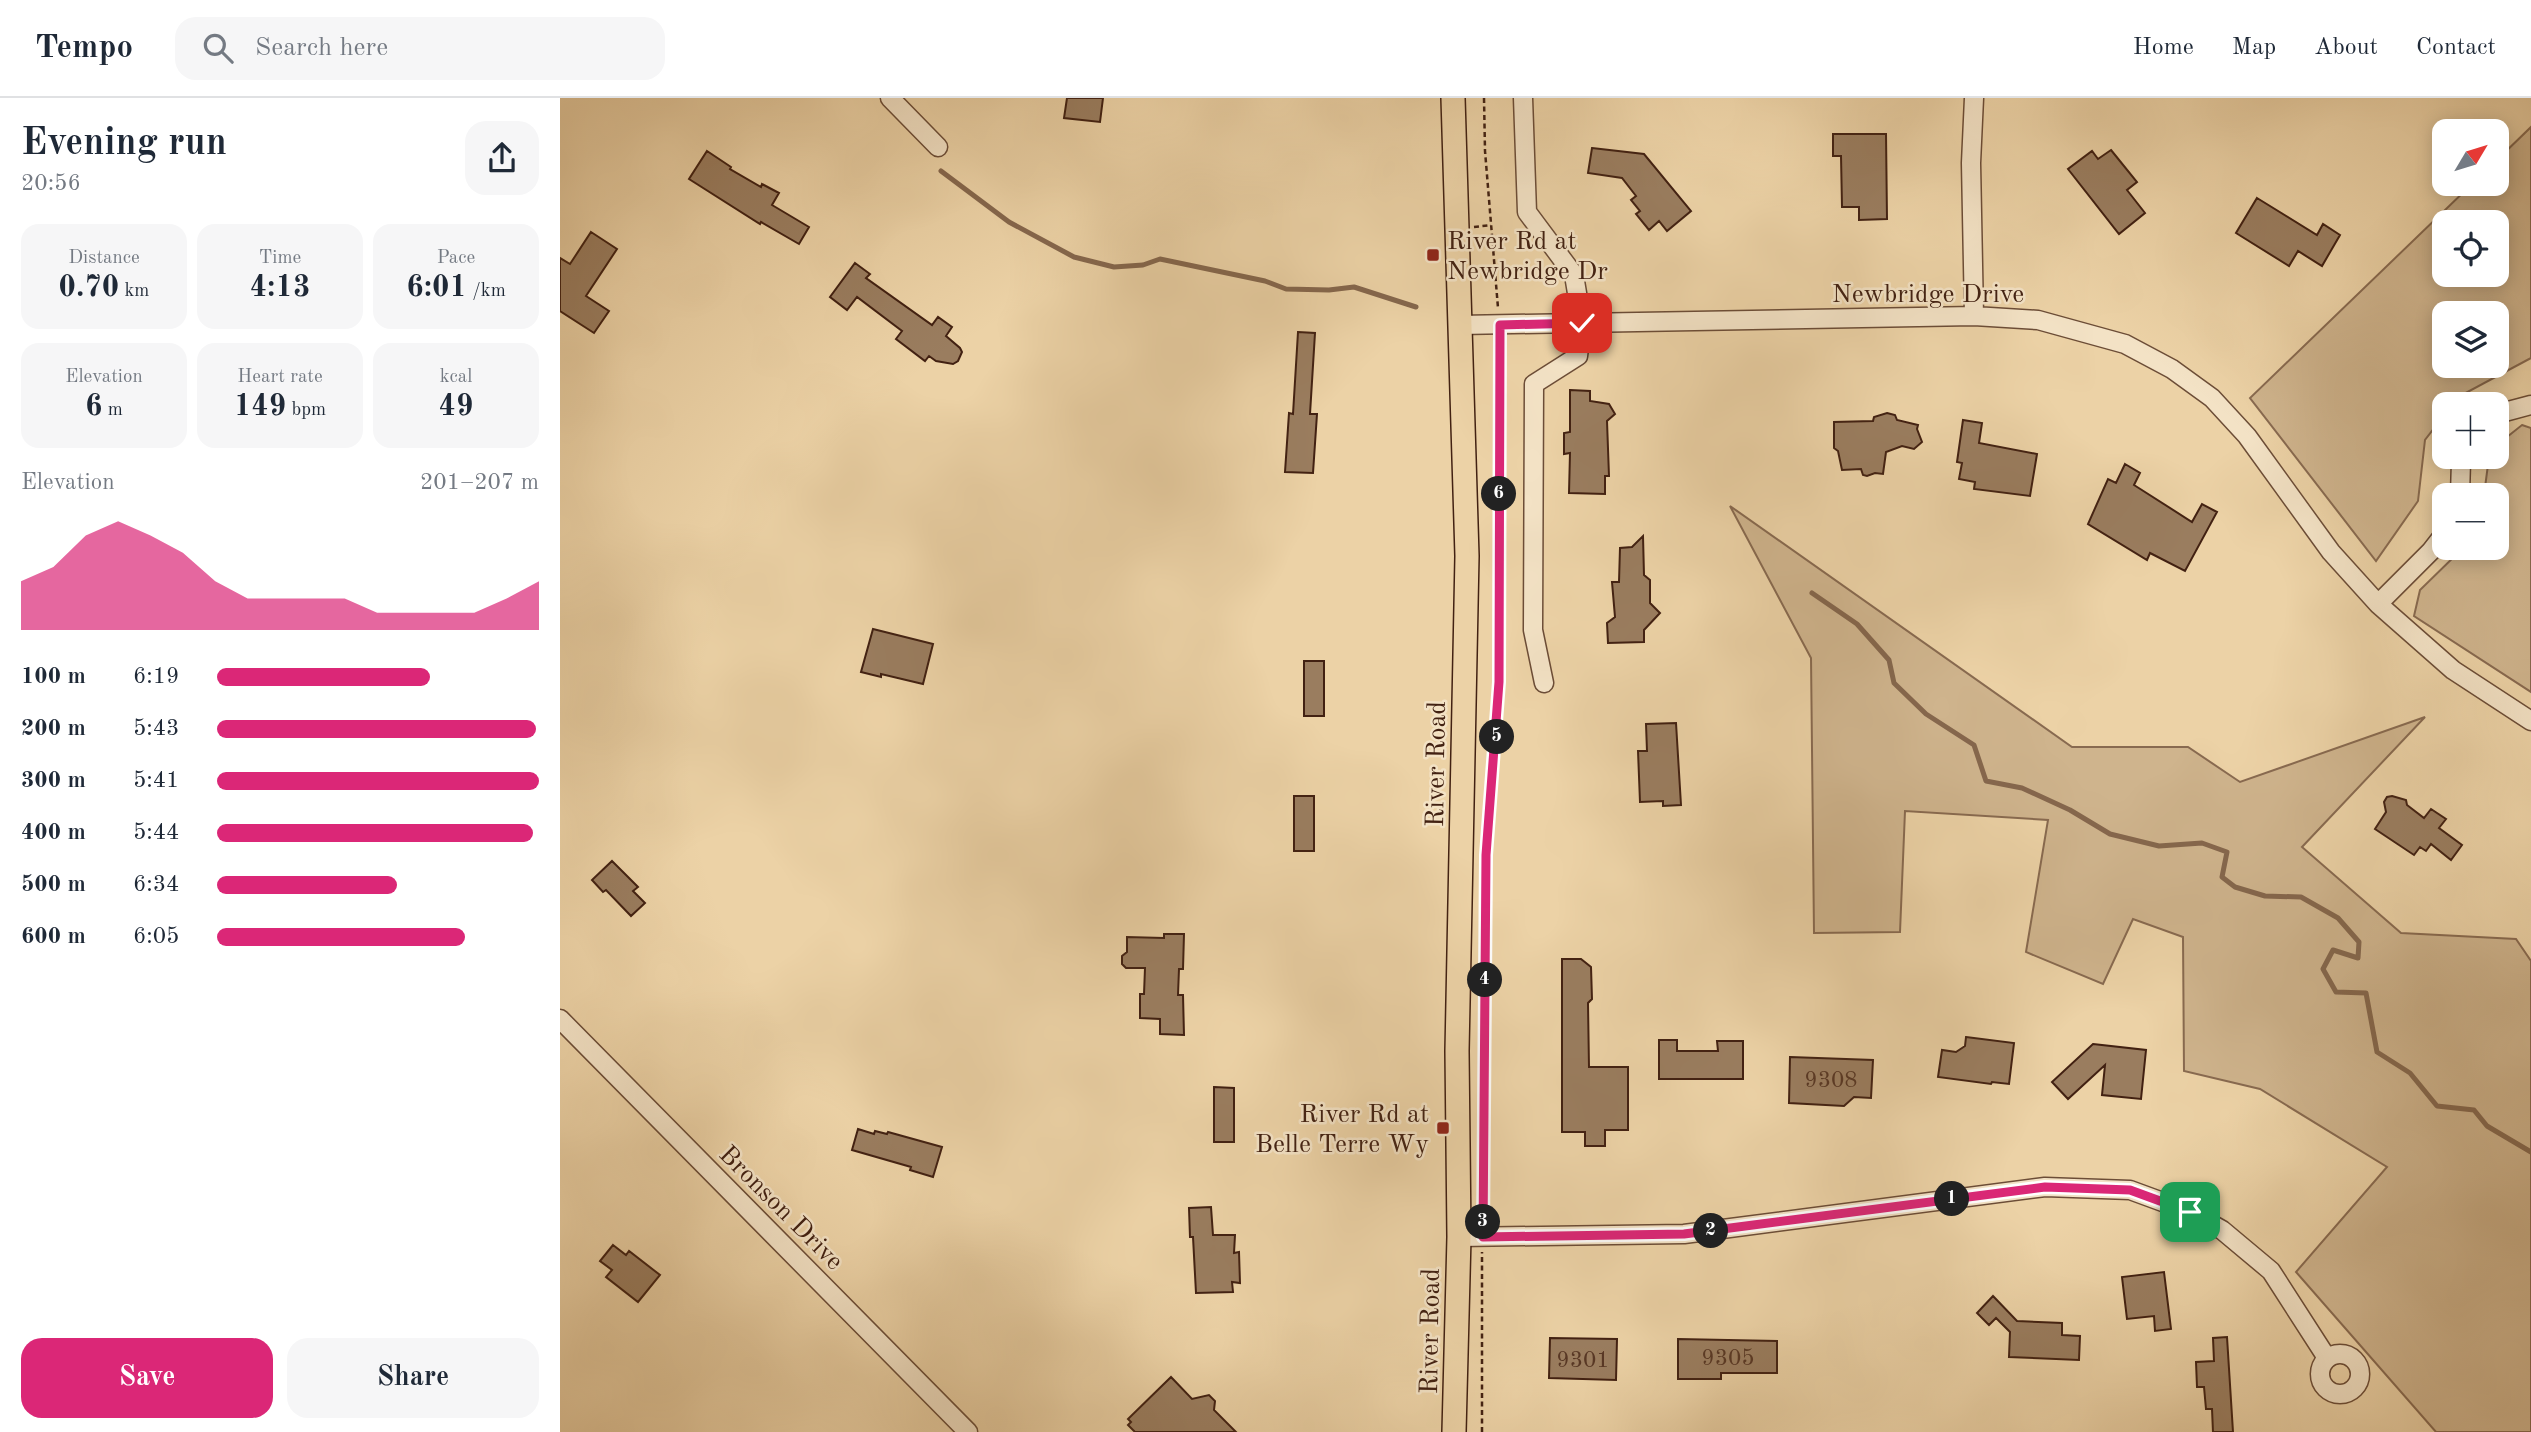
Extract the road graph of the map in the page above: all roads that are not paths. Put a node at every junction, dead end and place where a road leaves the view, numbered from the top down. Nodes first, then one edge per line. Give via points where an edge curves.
1 (890, 98) edge
2 (1453, 98) edge
3 (1523, 98) edge
4 (1974, 98) edge
5 (938, 147) dead end
6 (1974, 316) junction
7 (1582, 323) junction
8 (1461, 326) junction
9 (2531, 405) edge
10 (2509, 411) edge
11 (2432, 550) edge
12 (2378, 604) junction
13 (1544, 683) dead end
14 (2531, 721) edge
15 (560, 1019) edge
16 (1459, 1237) junction
17 (2328, 1358) dead end
18 (968, 1432) edge
19 (1454, 1432) edge

1 - 5 street
2 - 8 main road, River Road
3 - 7 street via 1527,212 1574,275
4 - 6 street
6 - 7 street, Newbridge Drive
6 - 12 street, Newbridge Drive via 2038,320 2125,344 2172,369 2212,398 2248,436 2331,552
7 - 8 street, Newbridge Drive
7 - 13 street via 1578,356 1534,384 1533,630
8 - 16 main road, River Road via 1467,556 1457,1051
9 - 10 street
11 - 12 street
12 - 14 street, Newbridge Drive via 2453,670
15 - 18 street, Bronson Drive
16 - 17 street via 1684,1234 2045,1187 2130,1190 2190,1212 2222,1230 2271,1271
16 - 19 main road, River Road

